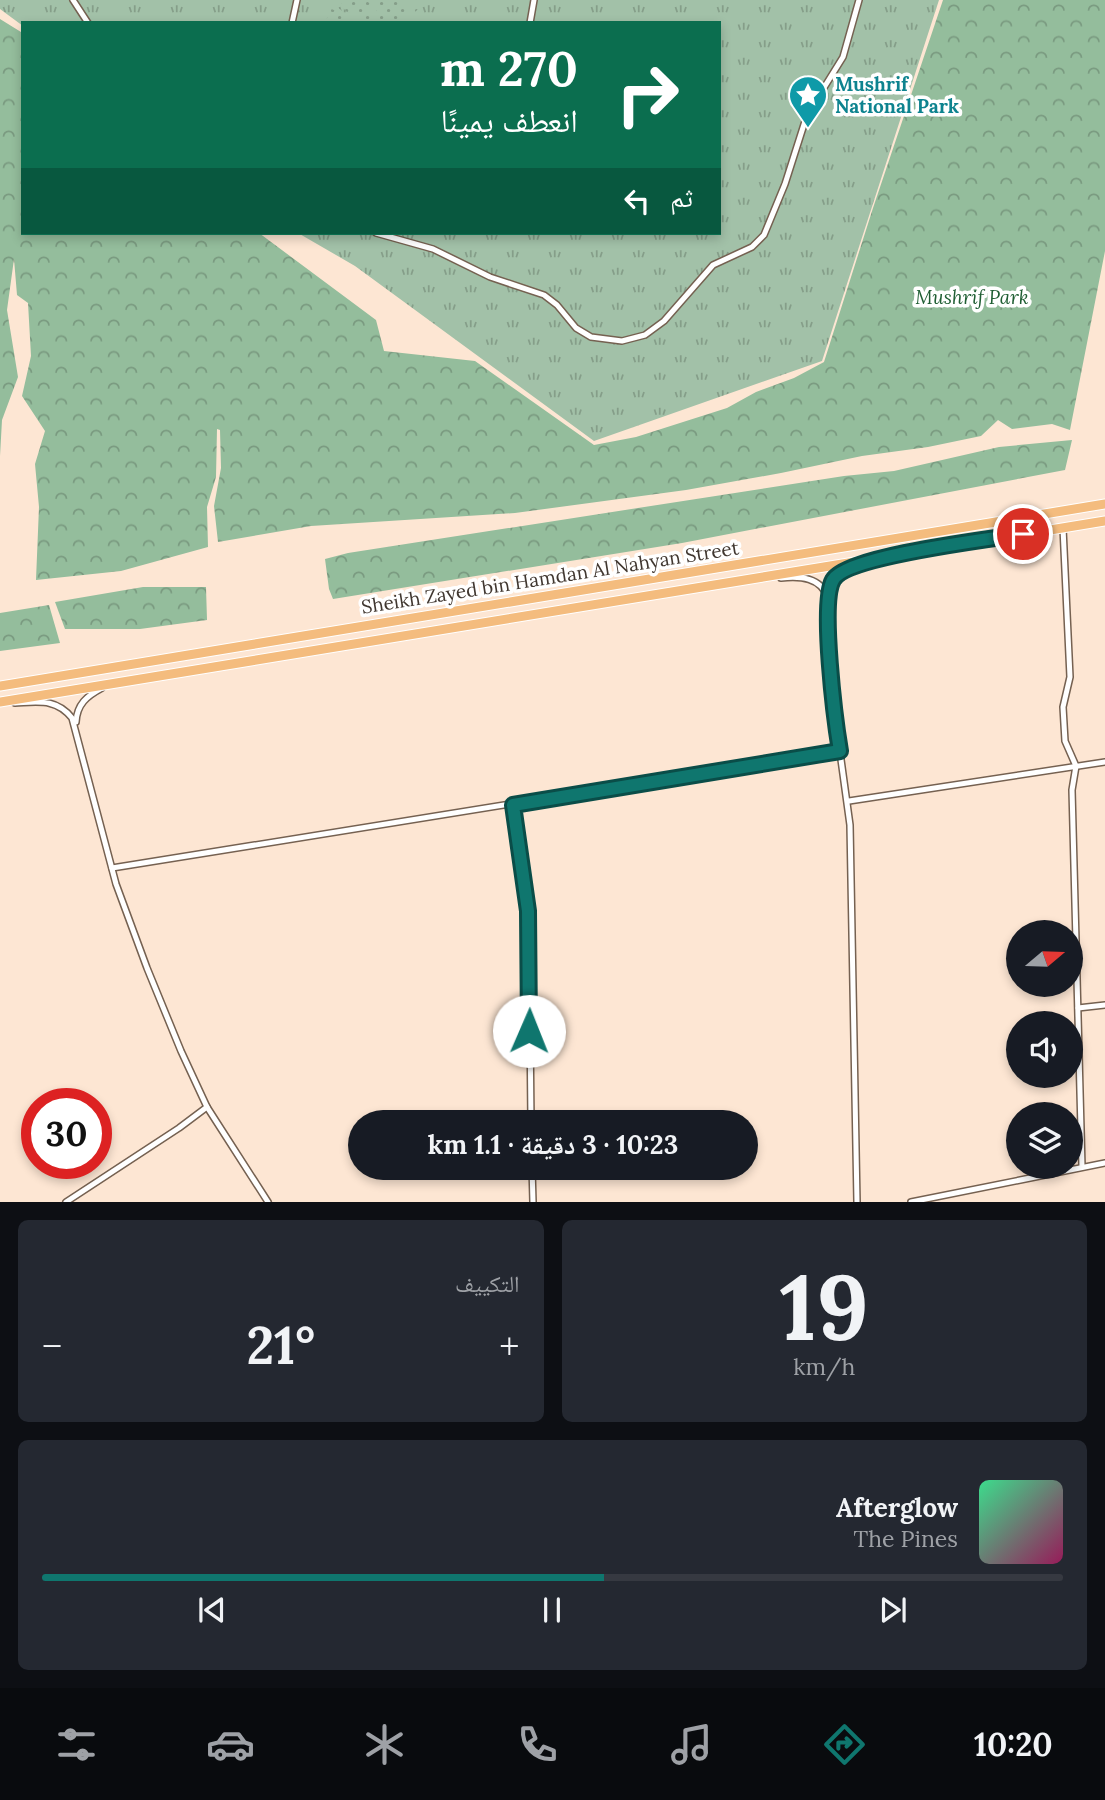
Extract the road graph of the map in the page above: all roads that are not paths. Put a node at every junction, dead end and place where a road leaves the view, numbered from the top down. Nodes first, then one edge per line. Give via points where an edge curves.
1 (73, 0) edge
2 (297, 0) edge
3 (534, 0) edge
4 (859, 0) edge
5 (87, 21) edge
6 (292, 21) edge
7 (530, 21) edge
8 (392, 235) edge
9 (1105, 504) edge
10 (1105, 520) edge
11 (1063, 527) junction
12 (878, 558) junction
13 (752, 578) junction
14 (828, 601) junction
15 (110, 684) junction
16 (0, 685) edge
17 (0, 703) edge
18 (76, 725) junction
19 (840, 751) junction
20 (1105, 762) edge
21 (1076, 766) junction
22 (849, 801) junction
23 (513, 805) junction
24 (112, 868) junction
25 (1105, 1005) edge
26 (1079, 1008) junction
27 (1081, 1102) edge
28 (207, 1107) junction
29 (531, 1110) edge
30 (1105, 1163) edge
31 (1083, 1167) edge
32 (1023, 1179) edge
33 (532, 1180) edge
34 (66, 1202) edge
35 (268, 1202) edge
36 (533, 1202) edge
37 (857, 1202) edge
38 (911, 1202) edge

1 - 5 street
2 - 6 street
3 - 7 street
4 - 8 street via 843,57 807,115 764,235 752,247 713,265 664,321 645,335 622,341 591,337 547,297
9 - 16 highway, Sheikh Zayed bin Hamdan Al Nahyan Street
10 - 11 highway, Sheikh Zayed bin Hamdan Al Nahyan Street
11 - 12 highway, Sheikh Zayed bin Hamdan Al Nahyan Street
11 - 21 street via 1070,677 1063,701 1064,732
12 - 13 highway, Sheikh Zayed bin Hamdan Al Nahyan Street
12 - 14 street via 839,572
13 - 14 street via 808,579 824,589
13 - 15 highway, Sheikh Zayed bin Hamdan Al Nahyan Street
14 - 19 street
15 - 17 highway, Sheikh Zayed bin Hamdan Al Nahyan Street
15 - 18 street via 83,701
17 - 18 street via 54,703
18 - 24 street
19 - 22 street
19 - 23 street
20 - 21 street
21 - 22 street
21 - 26 street via 1072,790
22 - 37 street
23 - 24 street
23 - 29 street via 529,922
24 - 28 street via 135,939
25 - 26 street
26 - 27 street
28 - 34 street
28 - 35 street
30 - 31 street
32 - 38 street
33 - 36 street

